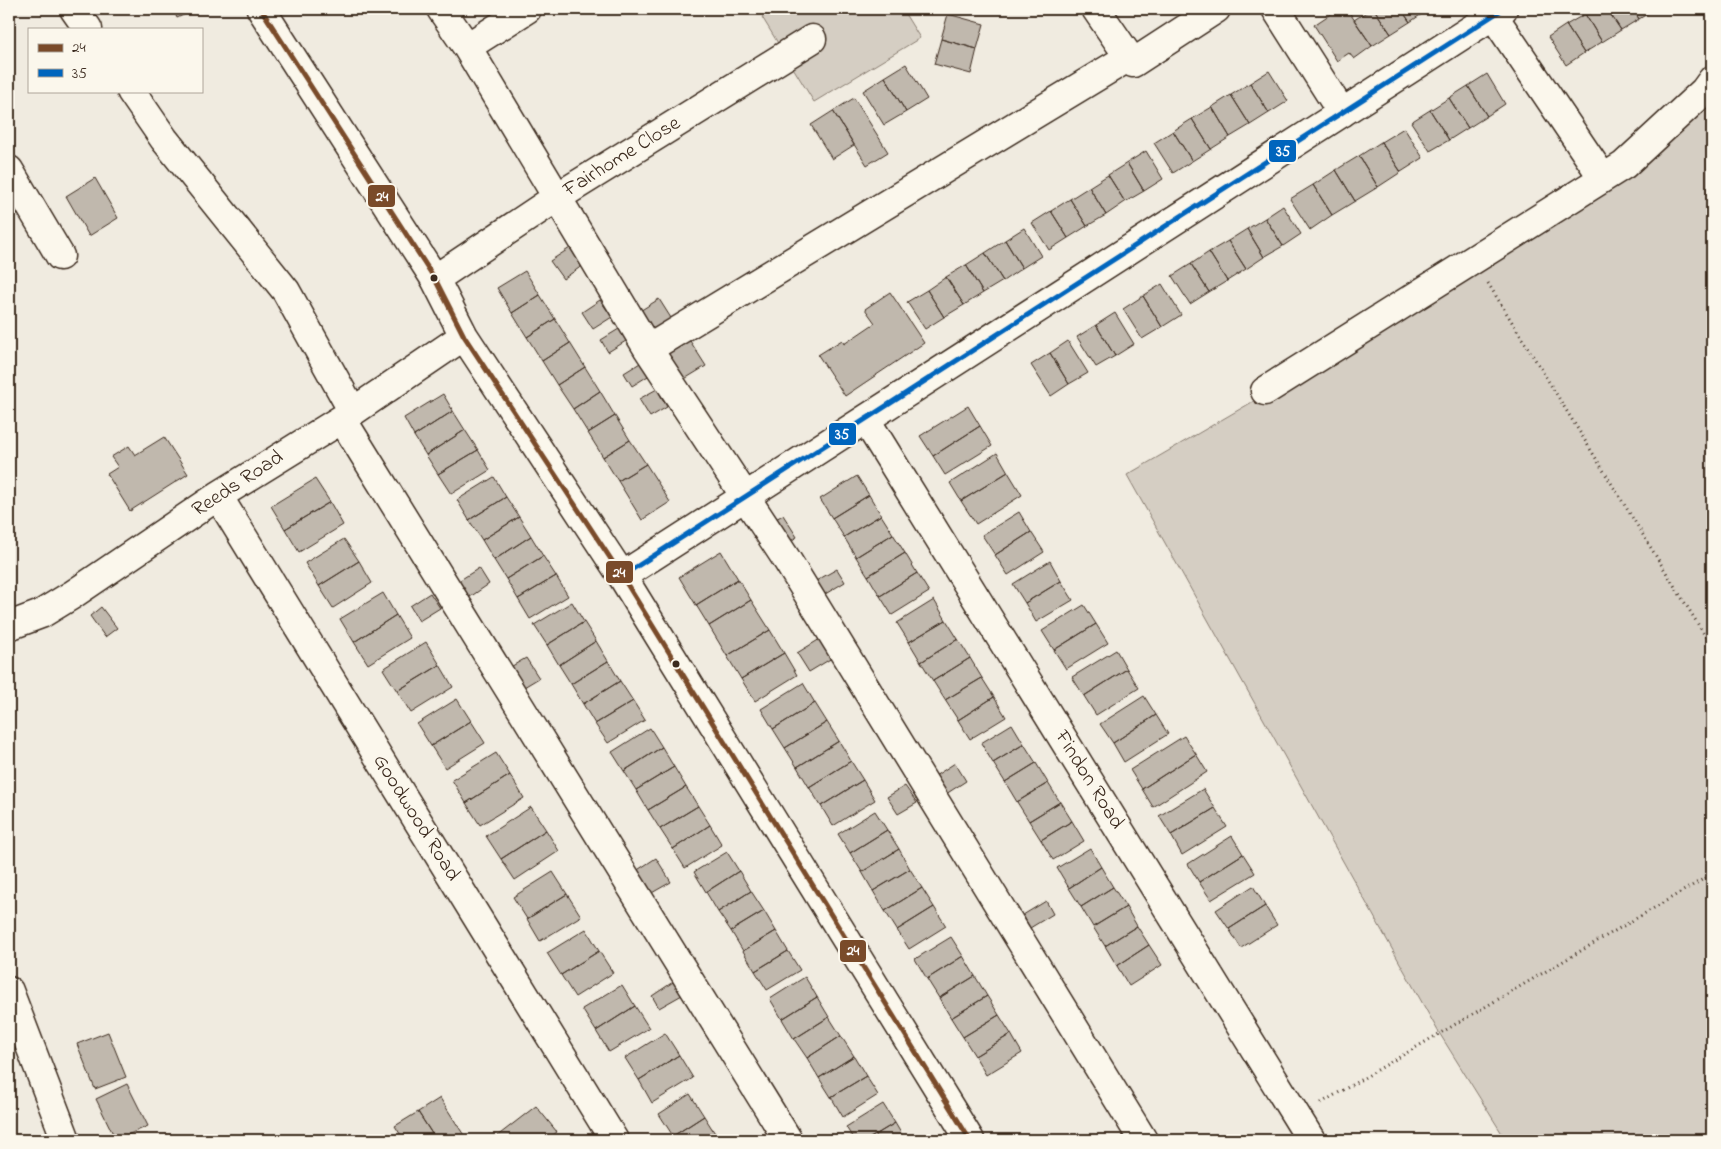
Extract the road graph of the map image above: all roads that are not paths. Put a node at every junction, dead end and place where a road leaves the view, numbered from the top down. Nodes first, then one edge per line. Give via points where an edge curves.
1 (74, 9) edge
2 (261, 9) edge
3 (441, 9) edge
4 (527, 9) edge
5 (1096, 9) edge
6 (1216, 9) edge
7 (1276, 9) edge
8 (1498, 12) edge
9 (87, 28) edge
10 (812, 39) dead end
11 (467, 47) junction
12 (1129, 57) junction
13 (1712, 80) edge
14 (132, 92) edge
15 (1342, 113) junction
16 (9, 170) edge
17 (1602, 178) junction
18 (556, 198) junction
19 (60, 256) dead end
20 (435, 279) junction
21 (464, 336) junction
22 (648, 349) junction
23 (1264, 391) dead end
24 (347, 414) junction
25 (866, 420) junction
26 (745, 495) junction
27 (218, 496) junction
28 (622, 576) junction
29 (9, 626) edge
30 (9, 991) edge
31 (609, 1138) edge
32 (66, 1140) edge
33 (788, 1140) edge
34 (970, 1140) edge
35 (1143, 1140) edge
36 (1311, 1140) edge

1 - 9 street
2 - 20 street
3 - 11 street
4 - 11 street
5 - 12 street
6 - 12 street via 1133,63
7 - 15 street
8 - 15 street
8 - 17 street
10 - 18 street, Fairhome Close
11 - 18 street
12 - 22 street
13 - 17 street via 1624,165
14 - 24 street via 164,139 286,291
15 - 25 street
16 - 19 street
17 - 23 street
18 - 20 street, Fairhome Close
18 - 22 street
20 - 21 street
21 - 24 street, Reeds Road
21 - 28 street
22 - 26 street
24 - 27 street, Reeds Road
24 - 33 street
25 - 26 street
25 - 36 street, Findon Road
26 - 28 street
26 - 35 street
27 - 29 street, Reeds Road via 72,595 41,614
27 - 31 street, Goodwood Road
28 - 34 street
30 - 32 street

